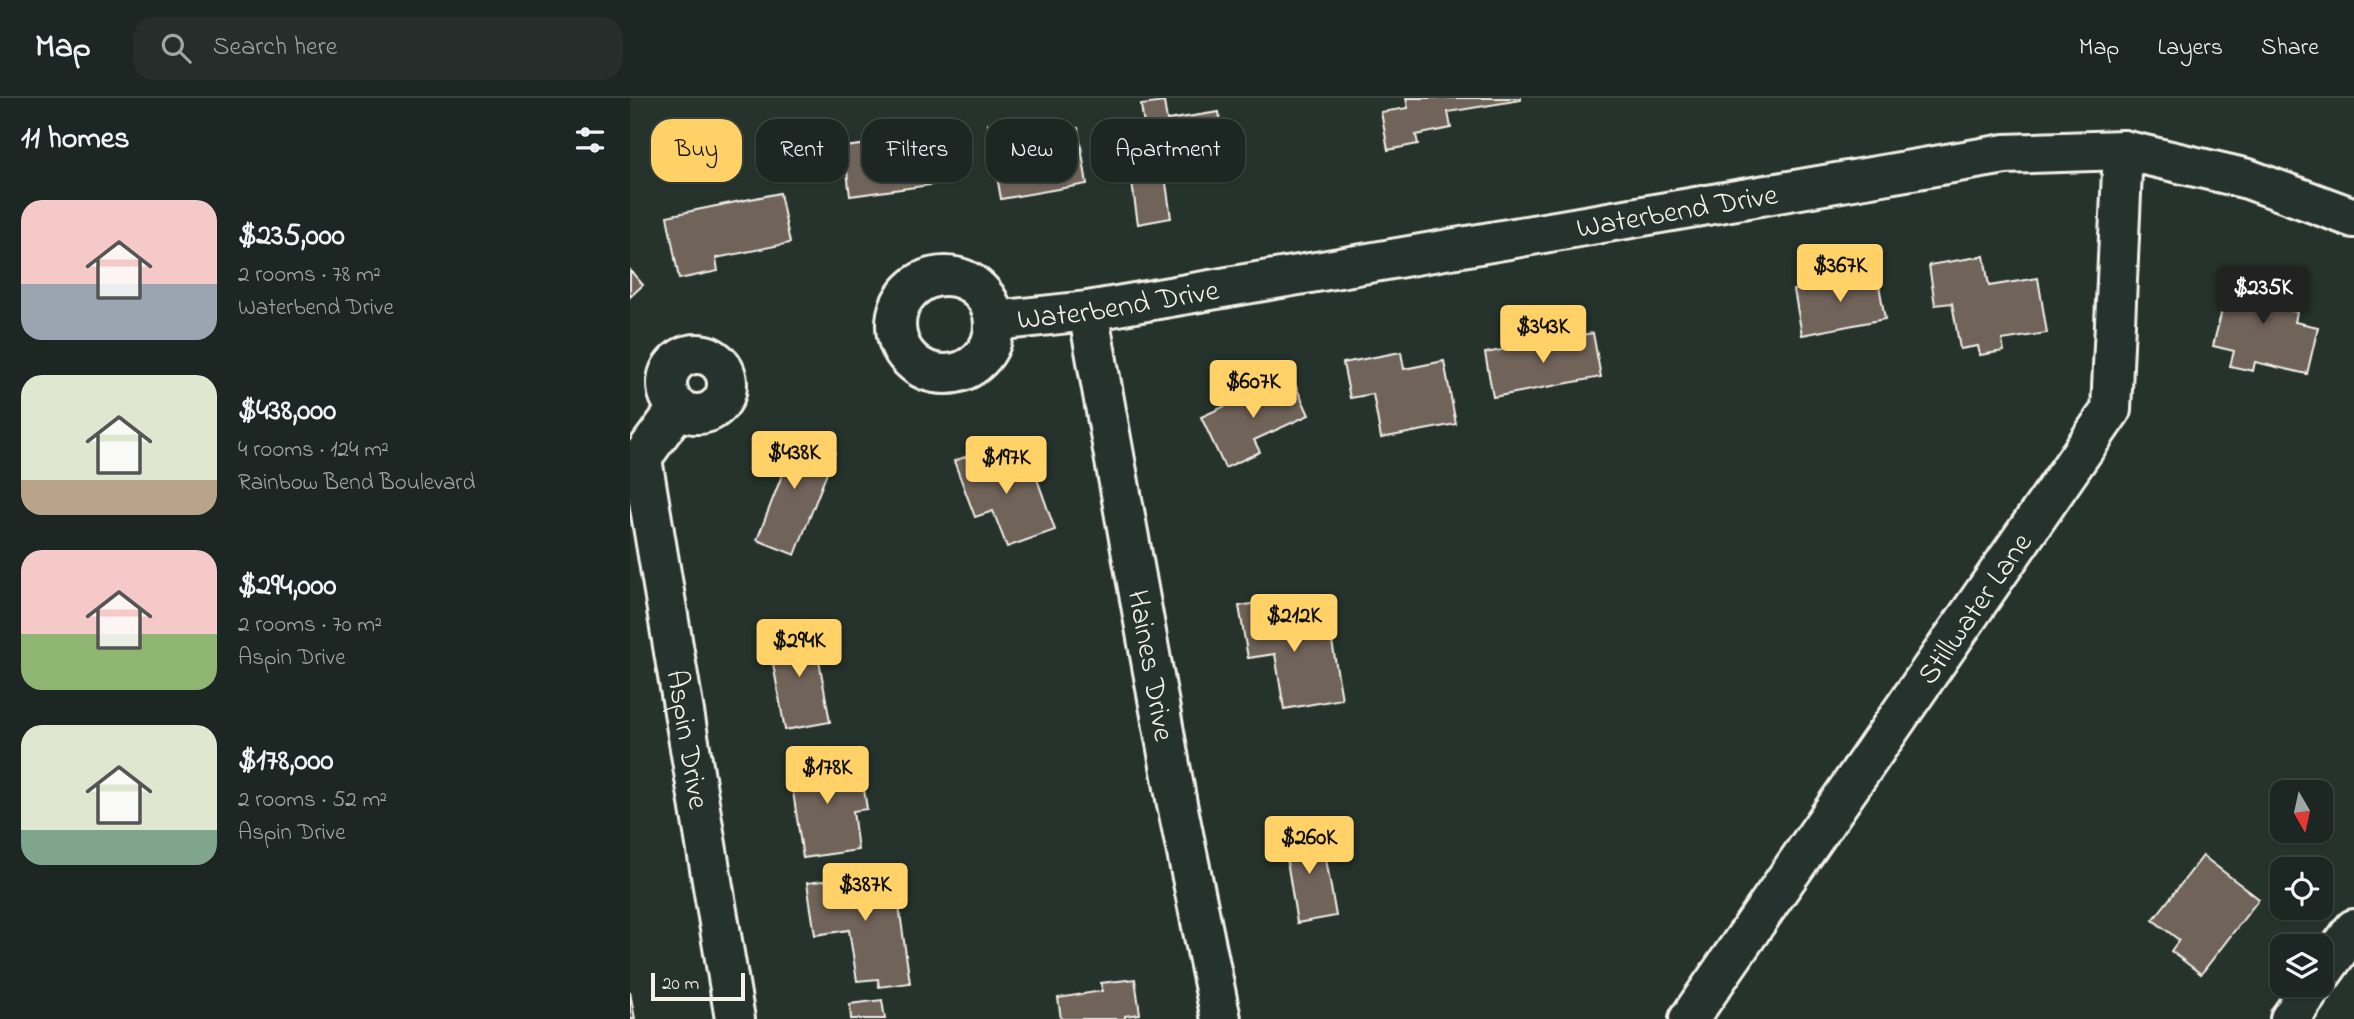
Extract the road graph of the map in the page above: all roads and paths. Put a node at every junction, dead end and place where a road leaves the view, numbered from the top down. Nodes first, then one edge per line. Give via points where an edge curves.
1 (2123, 150) junction
2 (2354, 218) edge
3 (1088, 311) junction
4 (995, 321) dead end
5 (678, 408) dead end
6 (636, 466) edge
7 (2354, 929) edge
8 (2333, 958) edge
9 (2306, 997) edge
10 (735, 1019) edge
11 (1221, 1019) edge
12 (1689, 1019) edge
13 (2290, 1019) edge

1 - 2 street, Waterbend Drive via 2248,179
1 - 3 street, Waterbend Drive via 2005,154
1 - 12 street, Stillwater Lane via 2111,410
3 - 4 street, Waterbend Drive
3 - 11 street, Haines Drive via 1177,804
5 - 6 street
6 - 10 street, Aspin Drive
7 - 8 street
9 - 13 street

